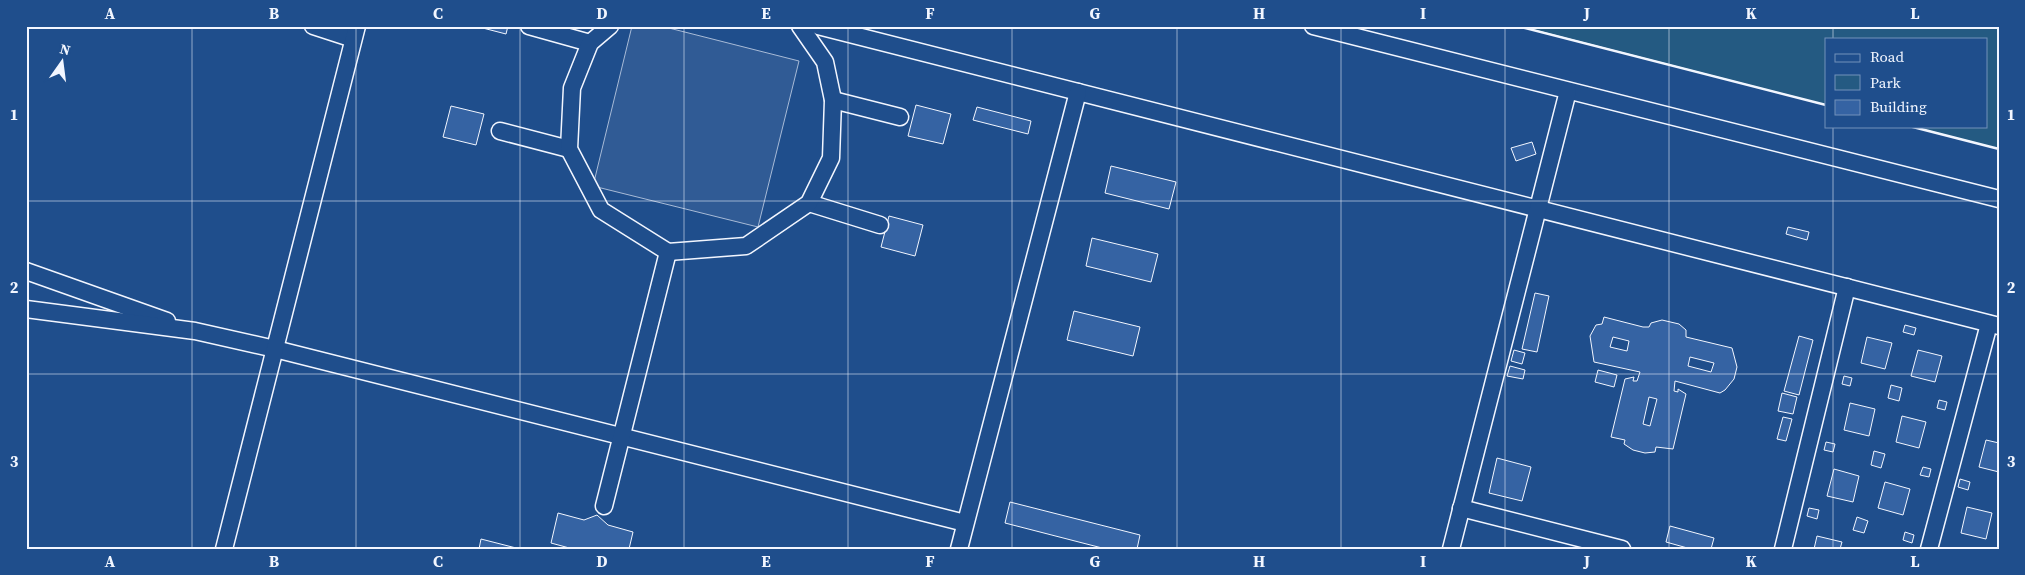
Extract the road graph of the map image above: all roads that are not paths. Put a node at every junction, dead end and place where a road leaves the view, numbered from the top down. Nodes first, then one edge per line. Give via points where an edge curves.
1 (312, 26) edge
2 (529, 26) edge
3 (610, 26) edge
4 (800, 26) edge
5 (818, 26) edge
6 (1313, 26) edge
7 (355, 33) edge
8 (590, 43) junction
9 (1568, 91) junction
10 (1078, 92) junction
11 (833, 100) junction
12 (900, 117) dead end
13 (500, 131) dead end
14 (569, 150) junction
15 (1999, 199) edge
16 (809, 203) junction
17 (1538, 209) junction
18 (880, 225) dead end
19 (668, 252) junction
20 (26, 271) edge
21 (1847, 288) junction
22 (26, 309) edge
23 (1994, 325) edge
24 (194, 331) junction
25 (275, 349) junction
26 (621, 436) junction
27 (604, 506) dead end
28 (1461, 508) junction
29 (965, 523) junction
30 (224, 549) edge
31 (959, 549) edge
32 (1451, 549) edge
33 (1622, 549) edge
34 (1783, 549) edge
35 (1929, 549) edge

1 - 7 lane
2 - 8 lane
3 - 8 lane
4 - 11 lane via 825,62
5 - 10 lane
6 - 9 lane
7 - 25 lane
8 - 14 lane via 572,88
9 - 15 lane
9 - 17 lane
10 - 17 lane
10 - 29 lane
11 - 12 lane
11 - 16 lane via 831,158
13 - 14 lane
14 - 19 lane via 601,210
16 - 18 lane
16 - 19 lane via 746,246
17 - 21 lane
17 - 28 lane
19 - 26 lane
20 - 24 lane
21 - 23 lane
21 - 34 lane
22 - 24 lane
23 - 35 lane
24 - 25 lane
25 - 26 lane
25 - 30 lane
26 - 27 lane
26 - 29 lane
28 - 32 lane
28 - 33 lane
29 - 31 lane

